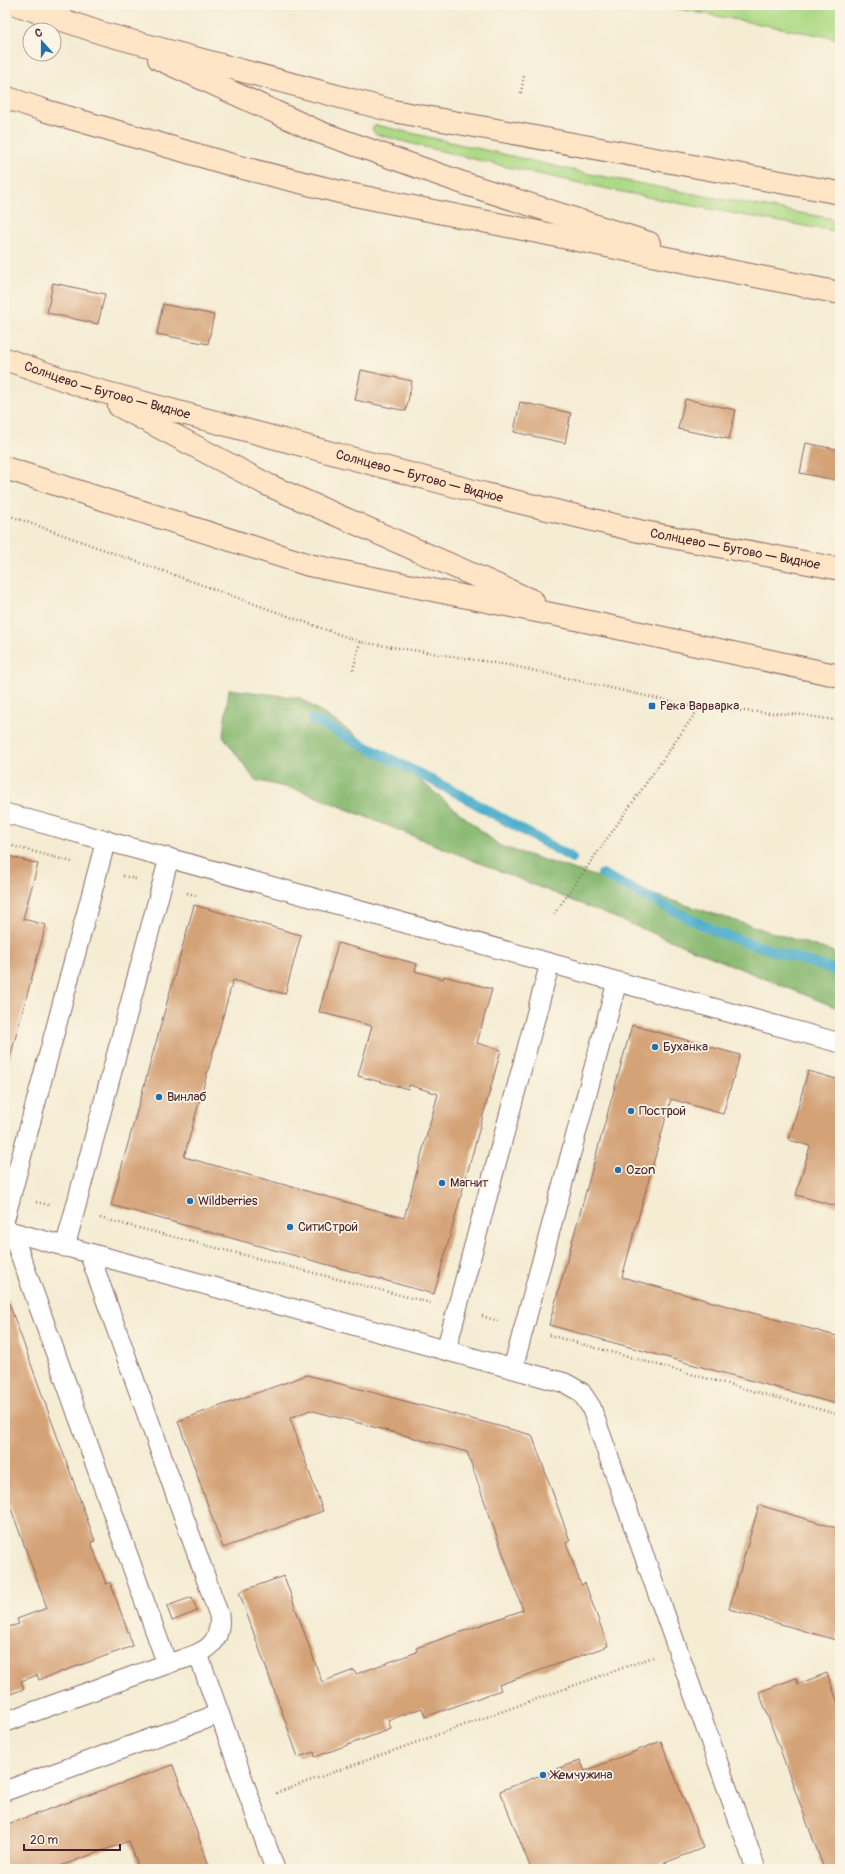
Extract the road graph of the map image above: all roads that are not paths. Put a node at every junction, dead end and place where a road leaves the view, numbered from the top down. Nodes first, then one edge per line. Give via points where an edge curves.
1 (18, 5) edge
2 (101, 32) junction
3 (5, 97) edge
4 (840, 193) edge
5 (743, 273) junction
6 (840, 293) edge
7 (5, 359) edge
8 (85, 387) junction
9 (5, 468) edge
10 (840, 569) edge
11 (570, 618) junction
12 (840, 676) edge
13 (5, 813) edge
14 (106, 840) junction
15 (170, 858) junction
16 (550, 963) junction
17 (617, 982) junction
18 (840, 1043) edge
19 (8, 1227) edge
20 (65, 1246) junction
21 (89, 1253) junction
22 (446, 1350) junction
23 (513, 1368) junction
24 (198, 1654) junction
25 (167, 1664) junction
26 (219, 1714) junction
27 (5, 1722) edge
28 (5, 1791) edge
29 (275, 1869) edge
30 (756, 1869) edge

1 - 2 main road
2 - 4 main road via 393,111
2 - 5 main road via 319,132 466,184
3 - 5 main road via 239,167 344,193
5 - 6 main road
7 - 8 main road, Солнцево — Бутово — Видное
8 - 10 main road, Солнцево — Бутово — Видное via 493,496 639,531
8 - 11 main road via 268,485
9 - 11 main road via 309,565
11 - 12 main road
13 - 14 lane
14 - 15 lane
14 - 19 lane via 11,1196
15 - 16 lane
15 - 20 lane
16 - 17 lane
16 - 22 lane
17 - 18 lane
17 - 23 lane
19 - 20 lane
19 - 25 lane
20 - 21 lane
21 - 22 lane
21 - 24 lane via 219,1615 217,1637 208,1648
22 - 23 lane
23 - 30 lane via 565,1382 581,1392 591,1407
24 - 25 lane
24 - 26 lane
25 - 27 lane
26 - 28 lane
26 - 29 lane

